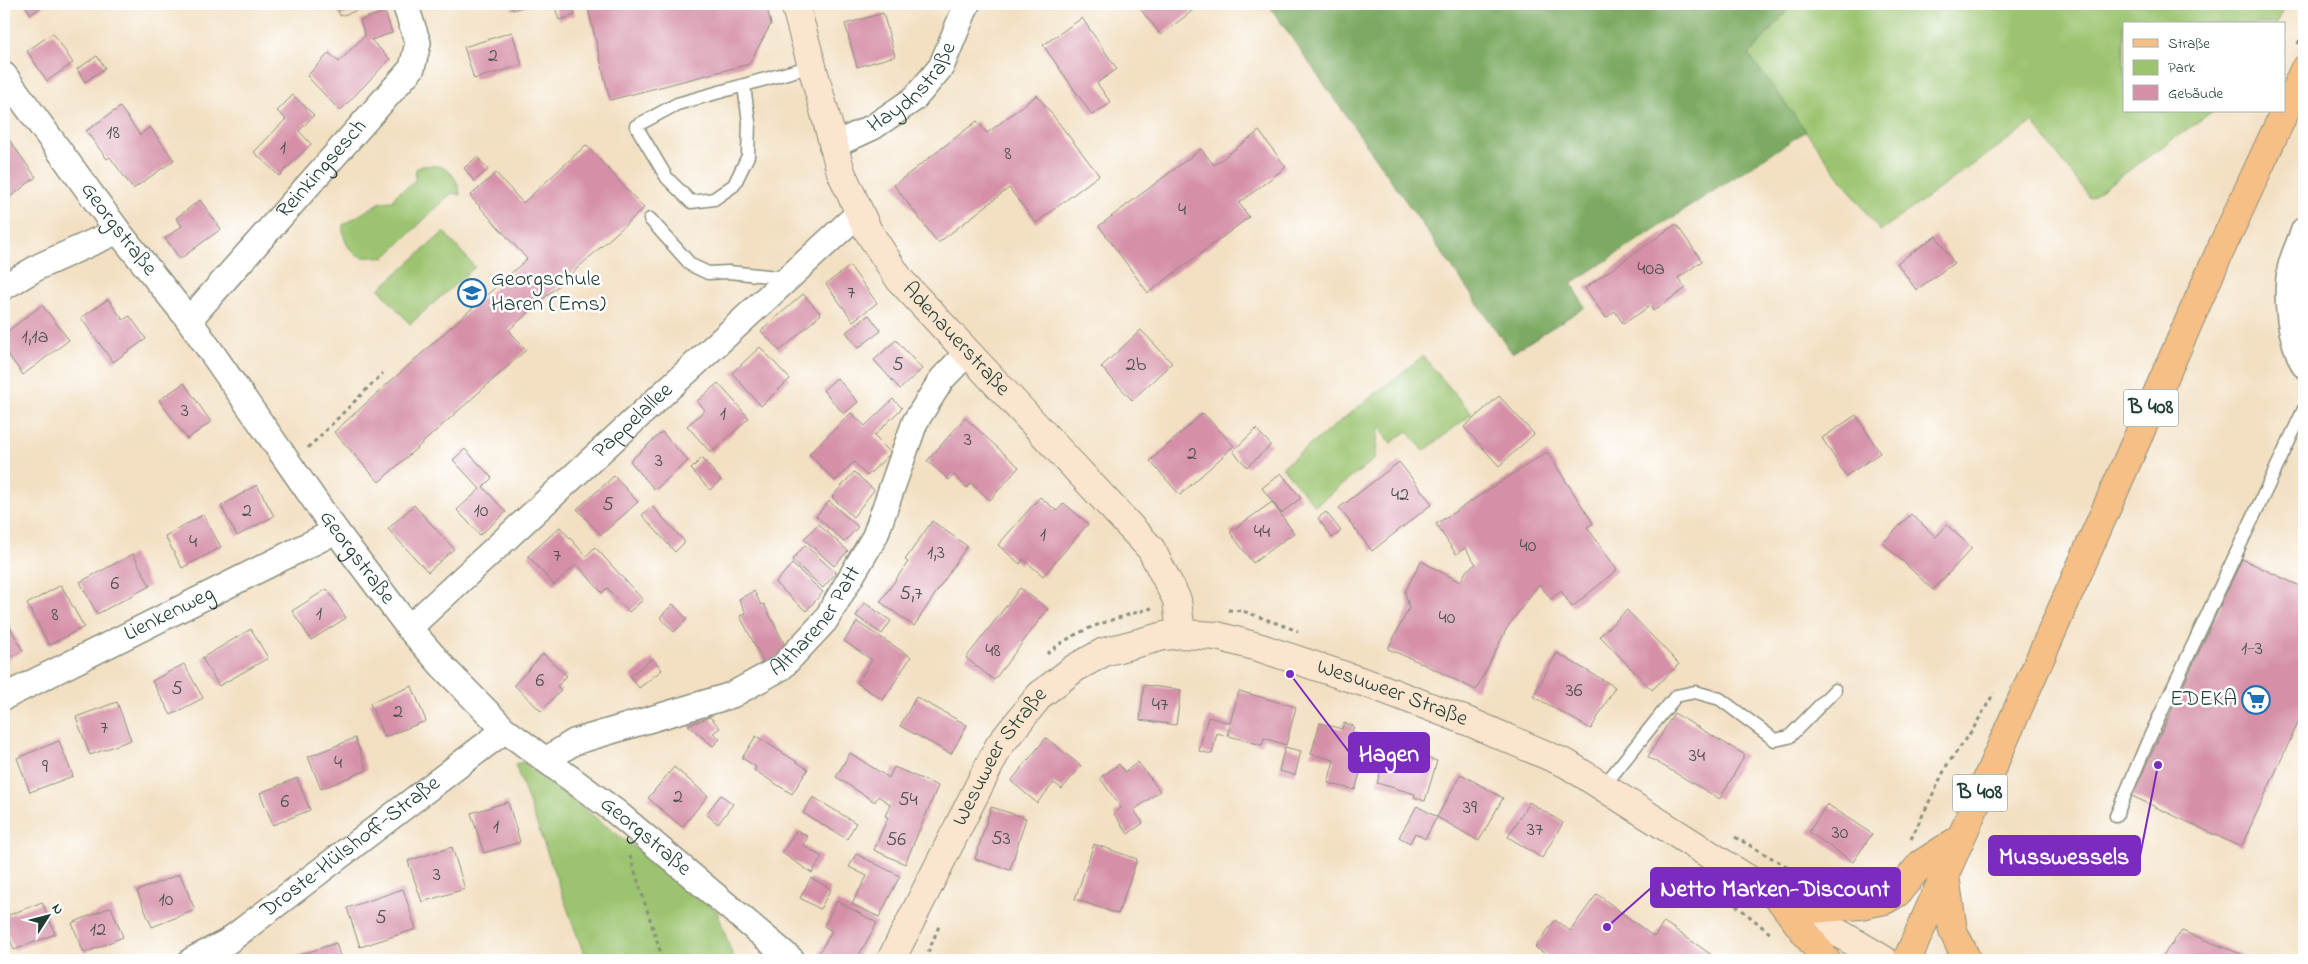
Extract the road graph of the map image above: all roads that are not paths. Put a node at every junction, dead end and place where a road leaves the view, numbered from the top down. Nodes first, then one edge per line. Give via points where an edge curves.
1 (405, 4) edge
2 (795, 4) edge
3 (966, 4) edge
4 (812, 66) junction
5 (2304, 70) edge
6 (4, 75) edge
7 (744, 86) junction
8 (2286, 109) edge
9 (2285, 112) edge
10 (832, 146) junction
11 (859, 213) junction
12 (650, 220) dead end
13 (2304, 230) edge
14 (118, 231) junction
15 (786, 278) junction
16 (4, 287) edge
17 (189, 320) junction
18 (966, 353) junction
19 (2304, 365) edge
20 (2304, 409) edge
21 (336, 531) junction
22 (1179, 621) junction
23 (409, 628) junction
24 (1835, 690) dead end
25 (4, 697) edge
26 (505, 730) junction
27 (546, 760) junction
28 (1602, 788) junction
29 (2116, 816) dead end
30 (1960, 839) junction
31 (1945, 876) junction
32 (1790, 904) junction
33 (231, 951) edge
34 (192, 960) edge
35 (792, 960) edge
36 (891, 960) edge
37 (1826, 960) edge
38 (1884, 960) edge
39 (1907, 960) edge
40 (1967, 960) edge

1 - 17 street, Reinkingsesch via 418,43 412,68
2 - 4 main road, Adenauerstraße
3 - 10 street, Haydnstraße via 941,67 914,99 873,127
4 - 7 lane
4 - 10 main road, Adenauerstraße
5 - 8 main road, B 408
6 - 14 street, Georgstraße
7 - 7 lane via 677,104 636,126 667,178 691,202 714,199 734,185 748,156 749,122
9 - 30 main road, B 408
10 - 11 main road, Adenauerstraße
11 - 15 street, Pappelallee
11 - 18 main road, Adenauerstraße via 900,280
12 - 15 lane via 691,266 708,273
13 - 19 street via 2290,268 2287,303
14 - 16 street via 40,266
14 - 17 street, Georgstraße
15 - 23 street, Pappelallee
17 - 21 street, Georgstraße
18 - 22 main road, Adenauerstraße via 1151,549 1176,600
18 - 27 street, Altharener Patt via 942,379 915,422 875,536 825,621 782,667 732,695 574,742
20 - 29 lane
21 - 23 street, Georgstraße
21 - 25 street, Lienkenweg
22 - 28 main road, Wesuweer Straße via 1378,686 1472,723 1566,764
22 - 36 main road, Wesuweer Straße via 1164,636 1104,652 1075,668 1040,695 999,746
23 - 26 street, Georgstraße
24 - 28 lane via 1790,738 1774,740 1720,699 1695,692 1676,696
26 - 27 street, Georgstraße
26 - 33 street, Droste-Hülshoff-Straße
27 - 35 street, Georgstraße via 616,812
28 - 32 main road, Wesuweer Straße
30 - 31 main road, B 408
30 - 32 main road via 1921,864 1897,893 1885,900
31 - 39 main road, B 408
31 - 40 main road via 1953,931
32 - 37 main road
32 - 38 main road, Wesuweer Straße
33 - 34 street, Droste-Hülshoff-Straße

